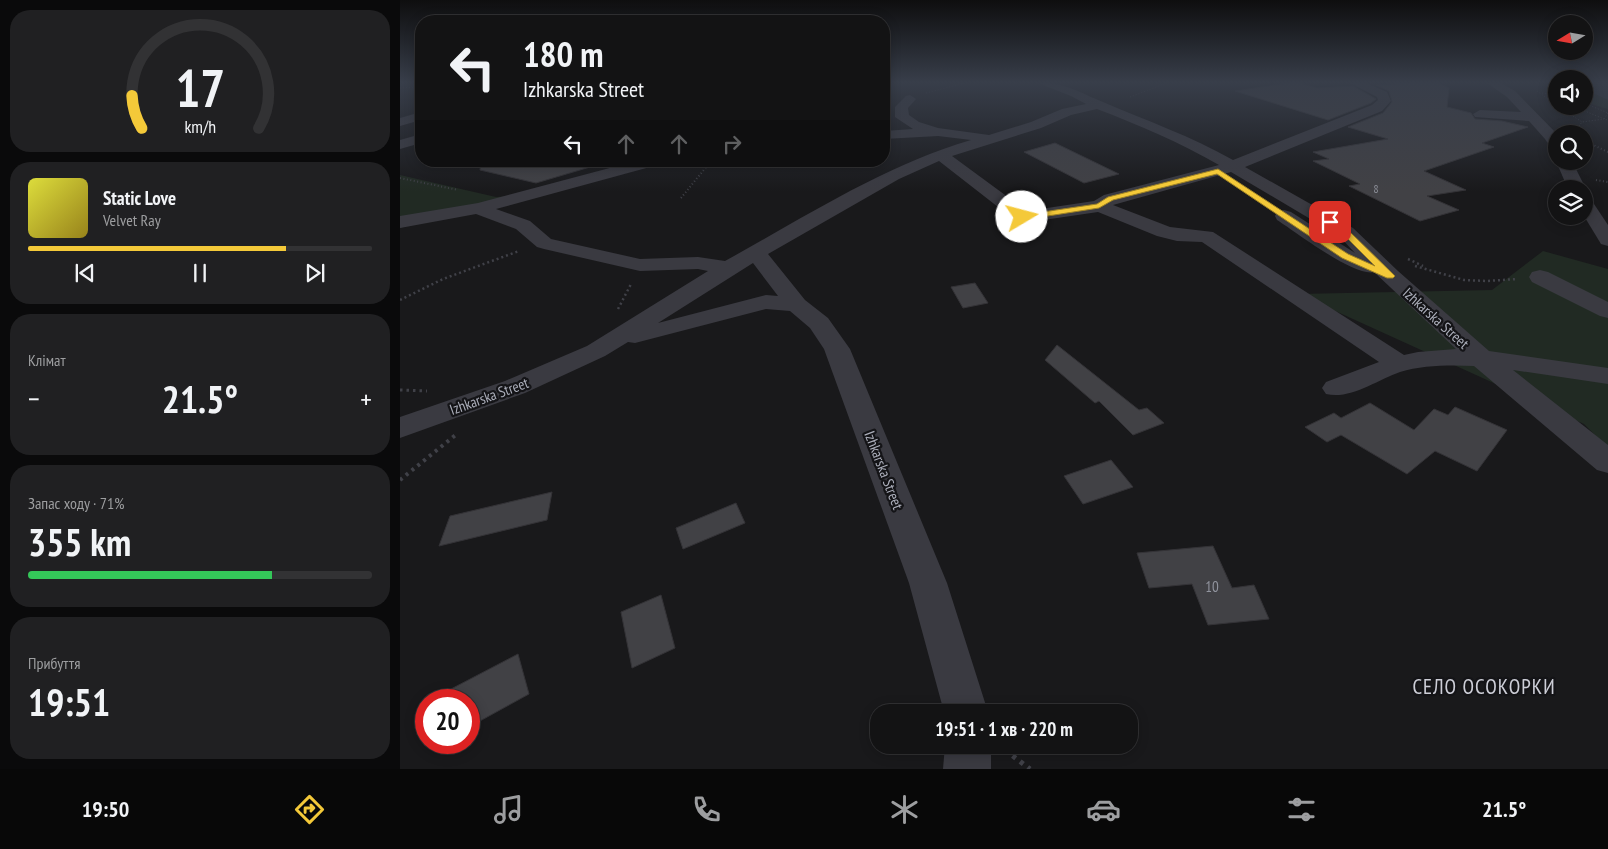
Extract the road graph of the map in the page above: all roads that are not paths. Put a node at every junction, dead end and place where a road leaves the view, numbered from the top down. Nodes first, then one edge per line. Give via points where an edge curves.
1 (412, 119) edge
2 (900, 119) edge
3 (905, 119) edge
4 (1051, 119) edge
5 (1132, 119) edge
6 (1350, 119) edge
7 (1534, 119) edge
8 (415, 120) edge
9 (400, 122) edge
10 (400, 127) edge
11 (890, 131) edge
12 (938, 132) junction
13 (1548, 133) edge
14 (996, 137) junction
15 (415, 140) edge
16 (400, 145) edge
17 (890, 148) edge
18 (890, 149) edge
19 (941, 154) junction
20 (633, 167) edge
21 (865, 167) edge
22 (1226, 169) junction
23 (1099, 206) junction
24 (480, 208) junction
25 (1593, 216) edge
26 (400, 222) edge
27 (1608, 240) edge
28 (756, 253) junction
29 (728, 268) junction
30 (1540, 276) road end
31 (797, 305) junction
32 (1608, 311) edge
33 (596, 351) junction
34 (1480, 358) junction
35 (1400, 364) junction
36 (1608, 376) edge
37 (1336, 388) dead end
38 (400, 428) edge
39 (1608, 462) edge
40 (964, 704) edge
41 (968, 754) edge
42 (967, 769) edge

1 - 9 street
2 - 11 street
3 - 12 street
4 - 14 street, Izhkarska Street
5 - 22 street, Izhkarska Street via 1198,147
6 - 22 street
7 - 13 street
8 - 10 street
12 - 14 street
12 - 17 street
14 - 19 street, Izhkarska Street
15 - 16 street
18 - 19 street, Izhkarska Street
19 - 23 street via 1022,217
20 - 24 street
21 - 28 street, Izhkarska Street
22 - 23 street via 1110,199
22 - 34 street, Izhkarska Street via 1346,232
23 - 35 street via 1169,235 1206,236
24 - 26 street
24 - 29 street via 523,225 544,243 640,265 698,263
25 - 27 street
28 - 29 street, Izhkarska Street
28 - 31 street, Izhkarska Street
29 - 33 street, Izhkarska Street
30 - 32 street
31 - 33 street via 766,302 631,337
31 - 40 street, Izhkarska Street via 819,323 837,349 928,583
33 - 38 street, Izhkarska Street via 515,387
34 - 35 street via 1418,360
34 - 36 street
34 - 39 street, Izhkarska Street
35 - 37 street
41 - 42 street

